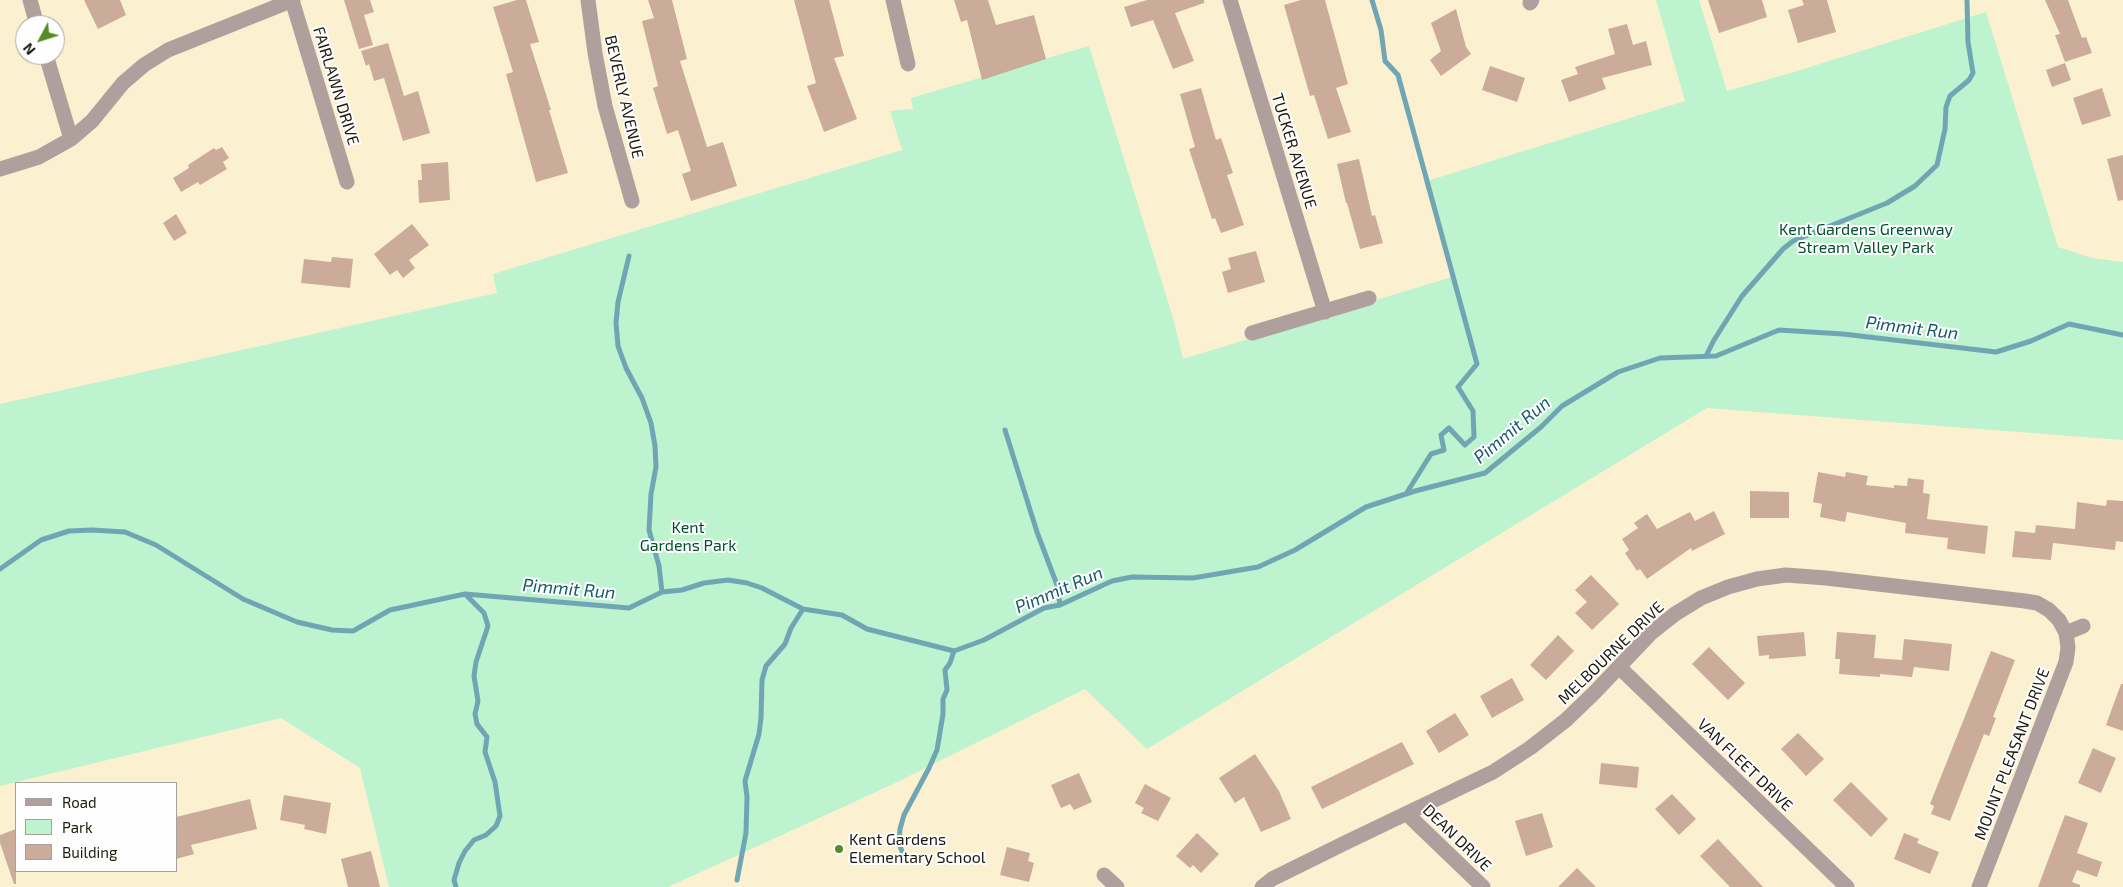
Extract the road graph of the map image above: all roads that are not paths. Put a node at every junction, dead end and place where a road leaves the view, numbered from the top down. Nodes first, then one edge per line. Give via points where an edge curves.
1 (30, 0) edge
2 (292, 0) edge
3 (588, 0) edge
4 (894, 0) edge
5 (1230, 0) edge
6 (34, 15) edge
7 (908, 64) dead end
8 (49, 65) edge
9 (71, 139) junction
10 (0, 169) edge
11 (347, 182) dead end
12 (632, 201) dead end
13 (1369, 298) dead end
14 (1325, 312) junction
15 (1252, 333) dead end
16 (2083, 626) dead end
17 (2066, 633) junction
18 (1619, 667) junction
19 (1407, 814) junction
20 (1104, 875) dead end
21 (1117, 887) edge
22 (1262, 887) edge
23 (1483, 887) edge
24 (1847, 887) edge
25 (1979, 887) edge

1 - 6 street
2 - 9 street via 168,50 144,65
2 - 11 street, FAIRLAWN DRIVE
3 - 12 street, BEVERLY AVENUE via 605,106
4 - 7 street
5 - 14 street, TUCKER AVENUE
8 - 9 street
9 - 10 street via 39,157
13 - 14 street
14 - 15 street
16 - 17 street
17 - 18 street, MELBOURNE DRIVE via 2049,610 2025,601 1786,576 1750,581 1701,598 1657,628
17 - 25 street, MOUNT PLEASANT DRIVE via 2066,662
18 - 19 street, MELBOURNE DRIVE via 1566,720 1530,748 1493,772
18 - 24 street, VAN FLEET DRIVE
19 - 22 street, MELBOURNE DRIVE via 1297,866
19 - 23 street, DEAN DRIVE
20 - 21 street

